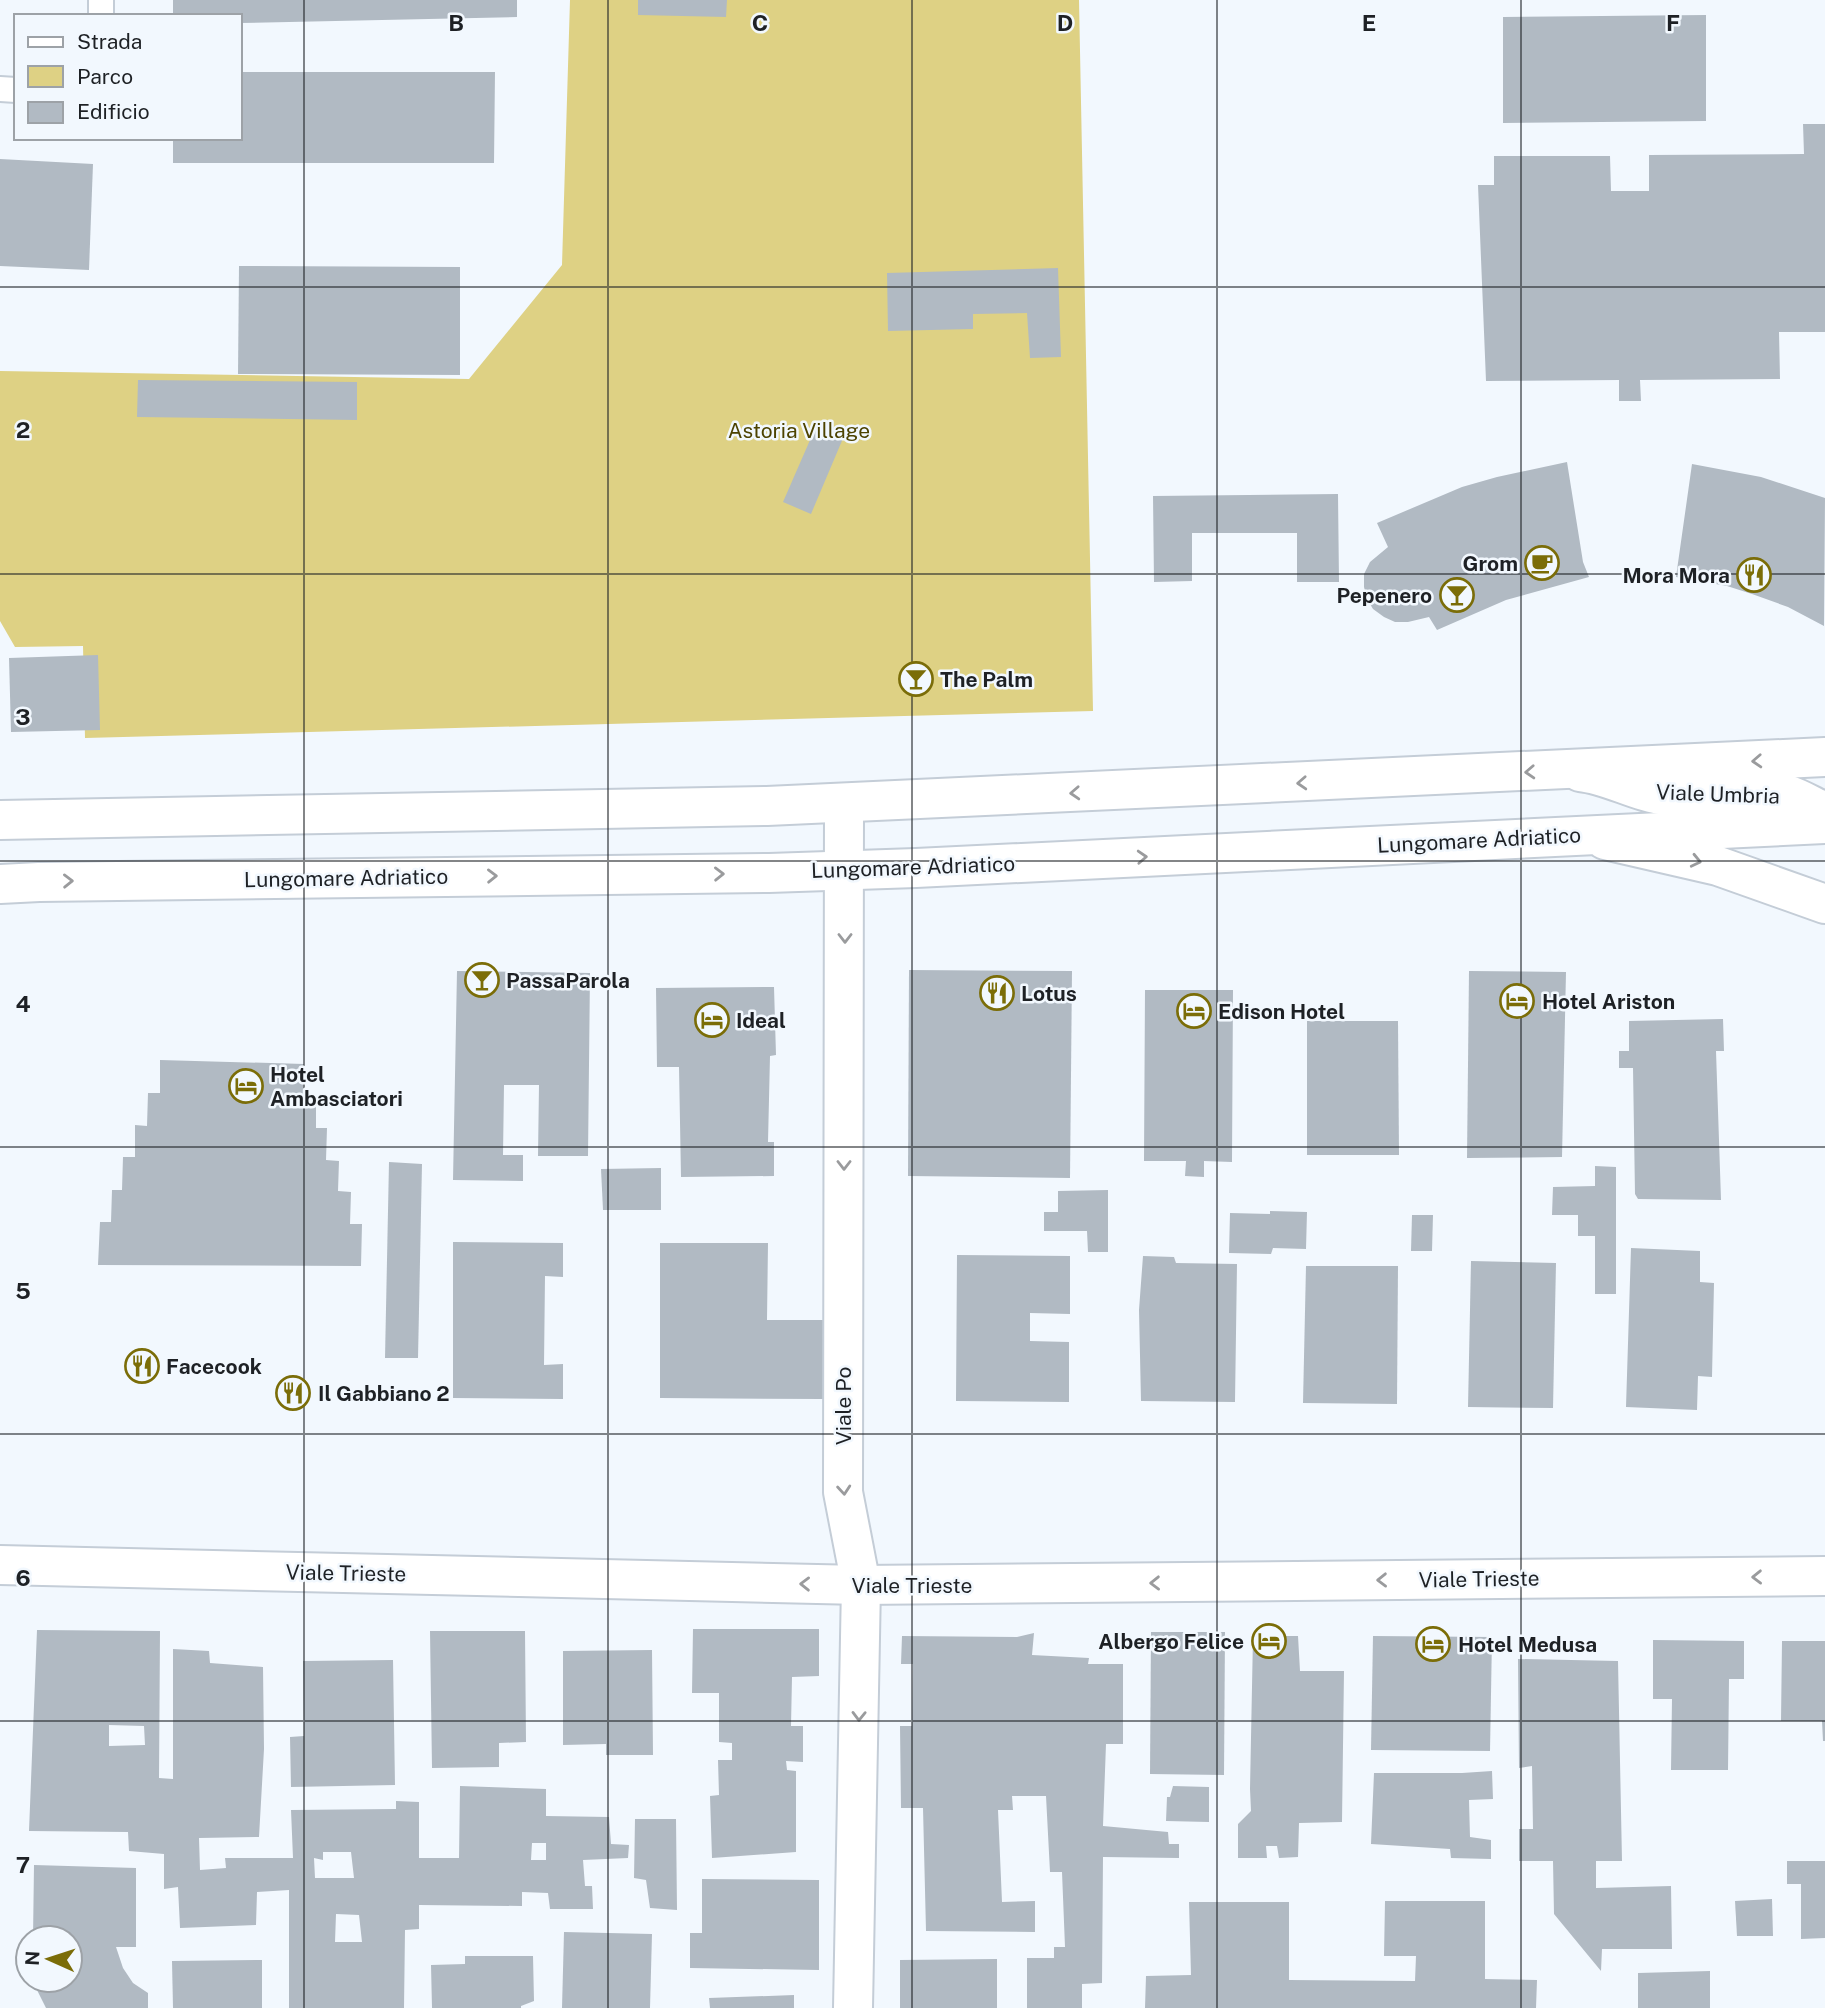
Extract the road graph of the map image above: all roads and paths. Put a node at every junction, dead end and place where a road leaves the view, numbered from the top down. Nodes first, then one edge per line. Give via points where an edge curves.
1 (1825, 757) edge
2 (1569, 770) junction
3 (844, 803) junction
4 (1825, 812) edge
5 (0, 820) edge
6 (1825, 824) edge
7 (1582, 835) junction
8 (845, 869) junction
9 (0, 884) edge
10 (1825, 904) edge
11 (0, 1565) edge
12 (1825, 1576) edge
13 (861, 1585) junction
14 (853, 2008) edge

1 -> 2 street
2 -> 3 street
2 - 4 street, Viale Umbria via 1668,796 1785,794
3 - 5 street
3 - 8 street, Viale Po
6 - 7 street, Lungomare Adriatico
8 -> 7 street, Lungomare Adriatico
7 -> 10 street via 1718,866
9 -> 8 street, Lungomare Adriatico
8 -> 13 street, Viale Po via 843,1492
13 -> 11 street, Viale Trieste
12 -> 13 street, Viale Trieste
13 -> 14 street, Viale Po

